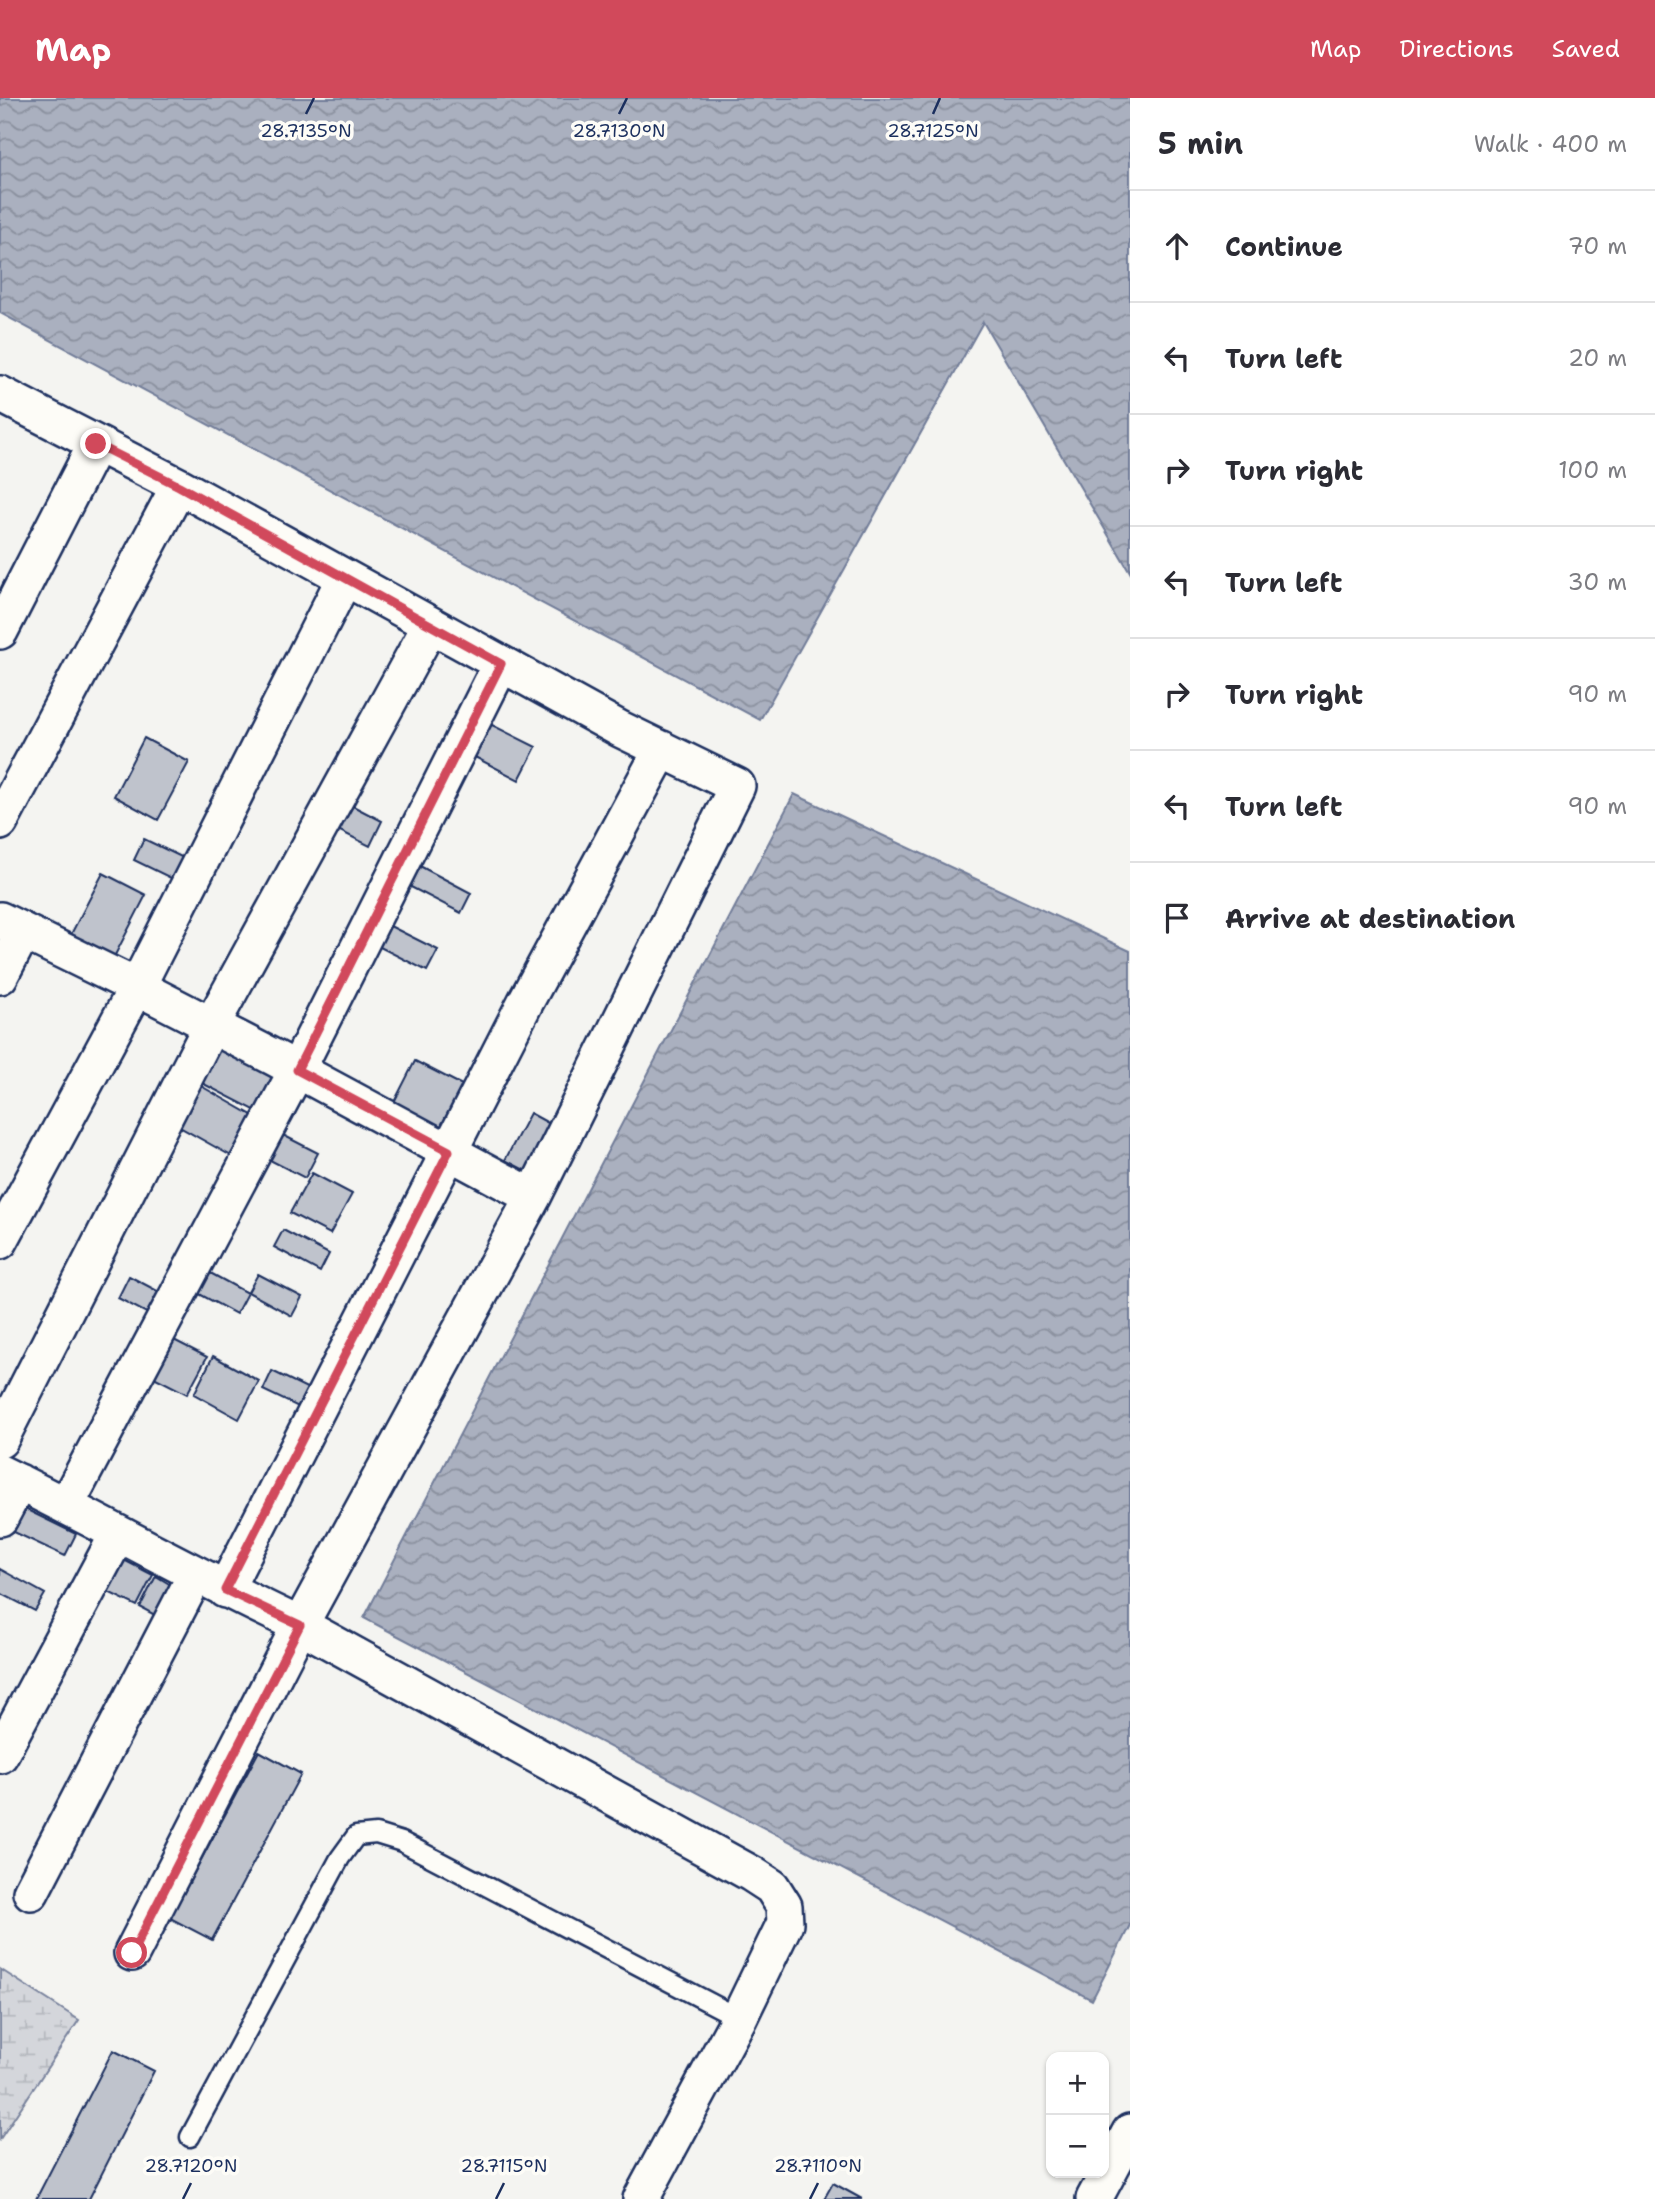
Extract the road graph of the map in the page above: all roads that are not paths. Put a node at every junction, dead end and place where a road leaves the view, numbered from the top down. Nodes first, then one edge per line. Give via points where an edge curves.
1 (2, 401) edge
2 (96, 444) junction
3 (179, 486) junction
4 (344, 579) junction
5 (430, 626) junction
6 (0, 631) edge
7 (501, 664) junction
8 (662, 749) junction
9 (0, 822) edge
10 (11, 926) edge
11 (0, 976) edge
12 (137, 987) junction
13 (211, 1026) junction
14 (297, 1070) junction
15 (449, 1151) junction
16 (533, 1197) junction
17 (0, 1241) edge
18 (0, 1440) edge
19 (9, 1477) edge
20 (66, 1505) junction
21 (0, 1518) edge
22 (118, 1534) junction
23 (211, 1582) junction
24 (300, 1625) junction
25 (0, 1755) edge
26 (31, 1892) dead end
27 (132, 1953) dead end
28 (739, 2018) junction
29 (1130, 2132) edge
30 (190, 2137) dead end
31 (1108, 2194) edge
32 (641, 2199) edge

1 - 2 street
2 - 3 street
2 - 6 street
3 - 4 street
3 - 9 street
4 - 5 street
4 - 12 street
5 - 7 street
5 - 13 street
7 - 8 street
7 - 14 street
8 - 15 street
8 - 16 street via 737,786
10 - 11 street
10 - 12 street
12 - 13 street
12 - 17 street
13 - 14 street
13 - 18 street
14 - 15 street
14 - 20 street
15 - 16 street
15 - 23 street
16 - 24 street
19 - 20 street
19 - 21 street
20 - 22 street
22 - 23 street
22 - 25 street
23 - 24 street
23 - 26 street
24 - 27 street
24 - 28 street via 772,1887 784,1906 785,1923
28 - 30 lane via 402,1842 376,1834 356,1836
28 - 32 street
29 - 31 street

